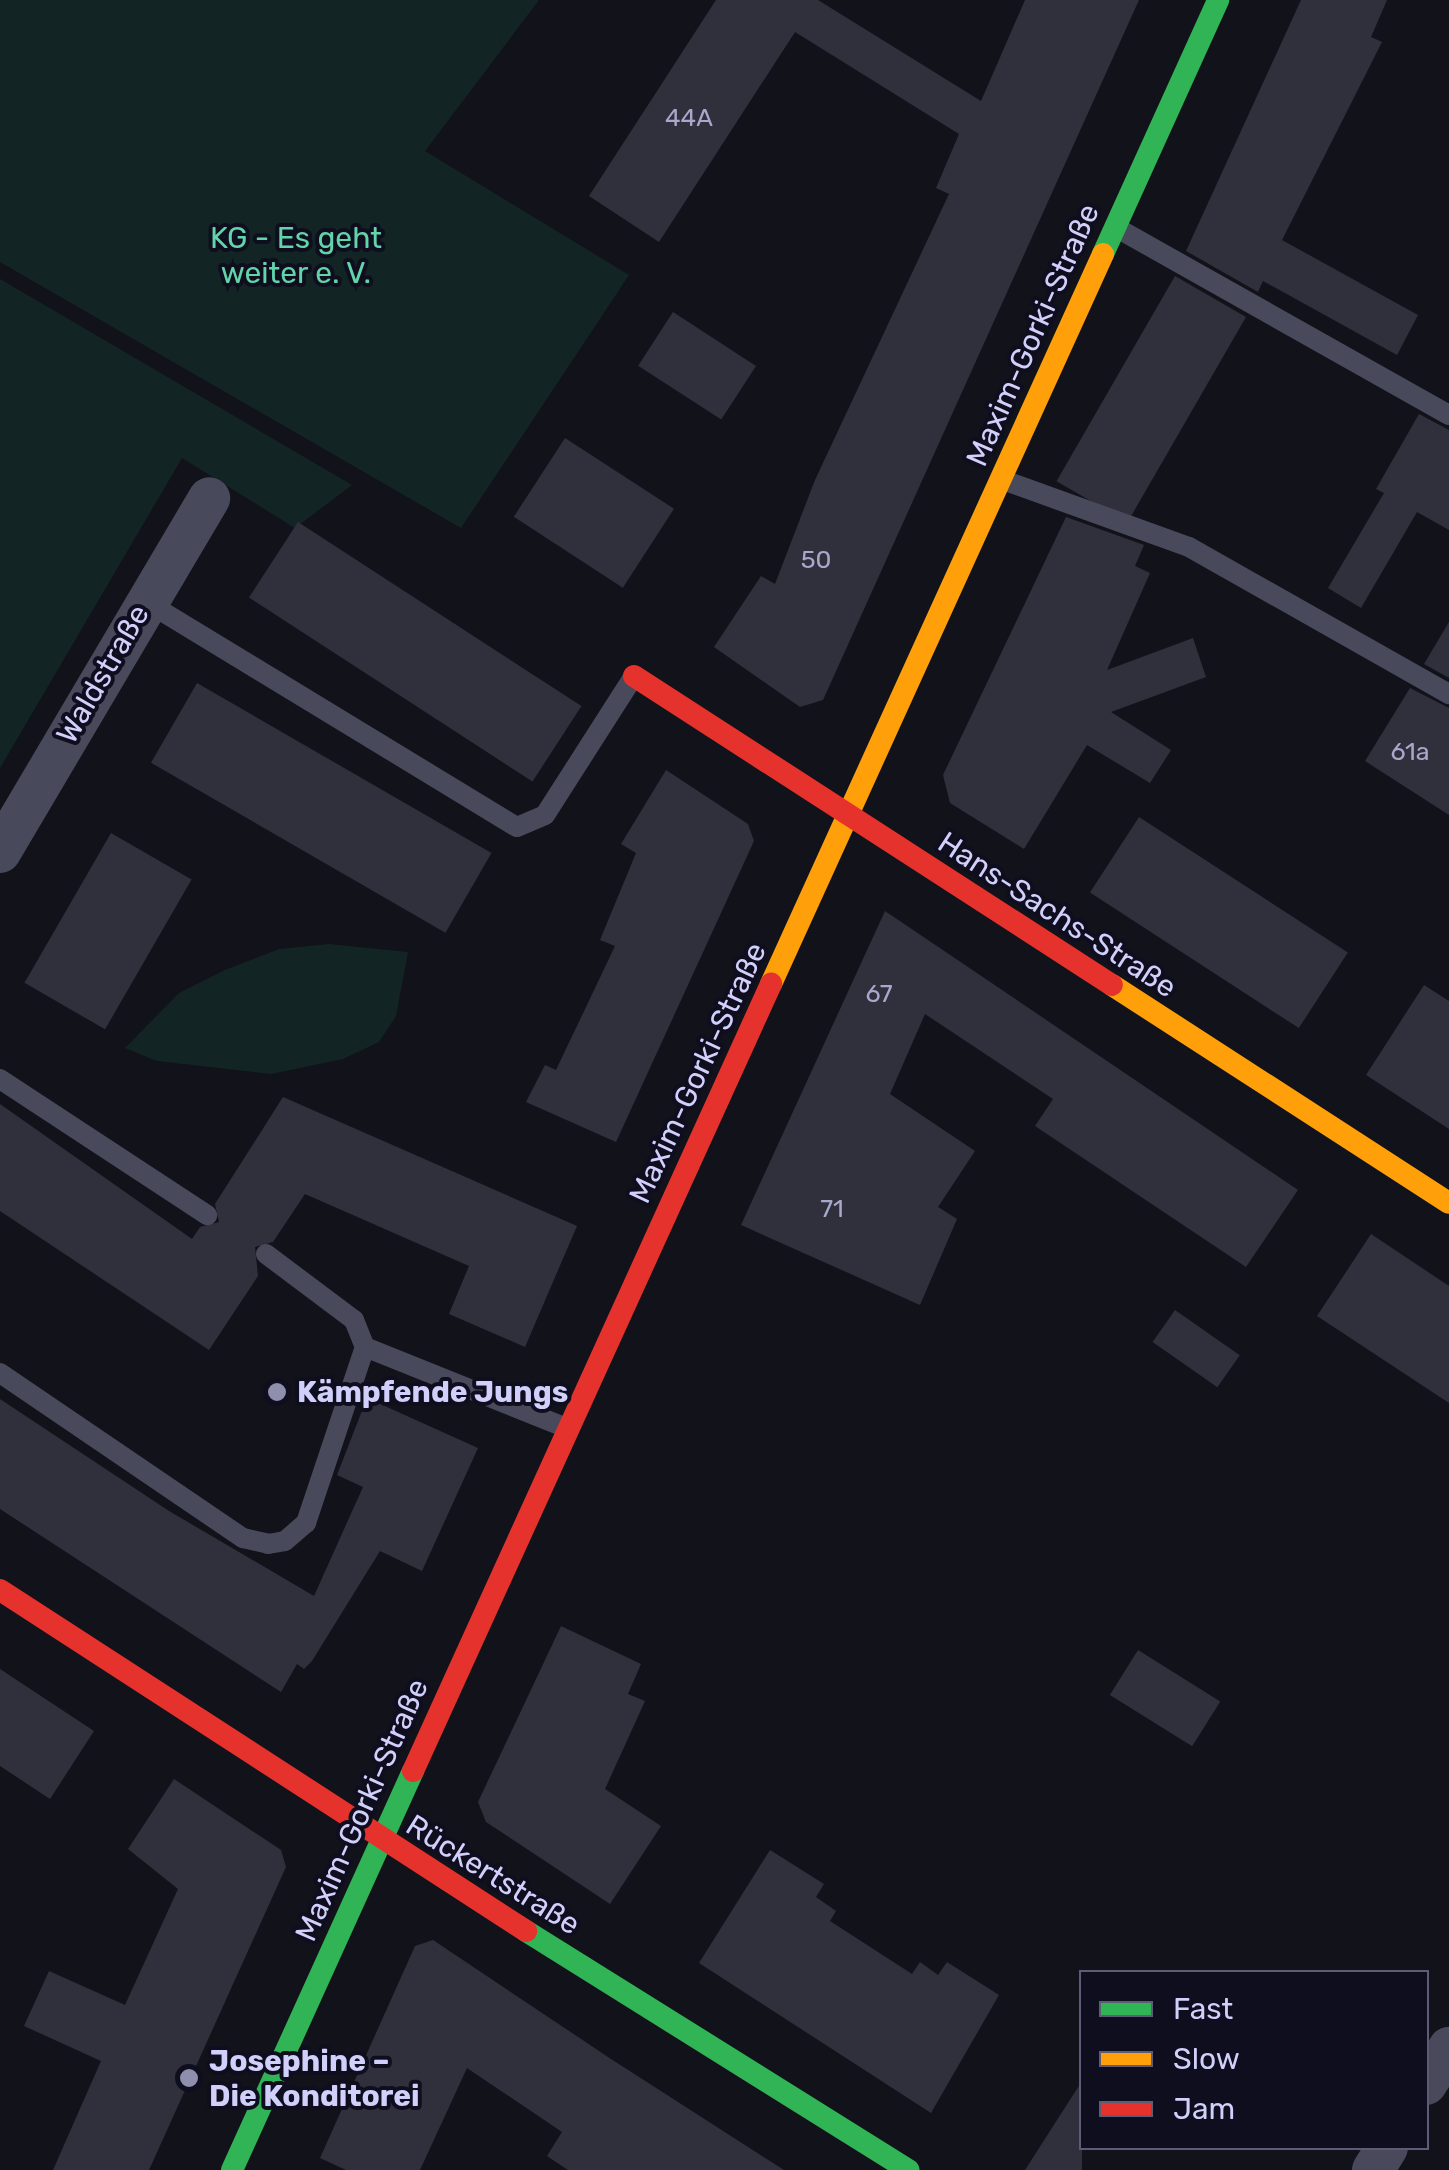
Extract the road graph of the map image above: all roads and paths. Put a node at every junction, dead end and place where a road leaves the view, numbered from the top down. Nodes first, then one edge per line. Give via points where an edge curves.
1 (1218, 0) edge
2 (1115, 227) junction
3 (1449, 415) edge
4 (1001, 480) junction
5 (209, 498) dead end
6 (144, 601) junction
7 (634, 676) joint
8 (1449, 694) edge
9 (850, 816) junction
10 (0, 852) edge
11 (0, 1079) edge
12 (1449, 1202) edge
13 (207, 1215) dead end
14 (266, 1254) dead end
15 (366, 1347) junction
16 (0, 1373) edge
17 (567, 1428) junction
18 (0, 1590) edge
19 (382, 1840) junction
20 (1449, 2048) edge
21 (1429, 2079) edge
22 (232, 2170) edge
23 (908, 2170) edge

1 - 2 street, Maxim-Gorki-Straße
2 - 3 lane
2 - 4 street, Maxim-Gorki-Straße
4 - 8 lane via 1189,547
4 - 9 street, Maxim-Gorki-Straße
5 - 6 street, Waldstraße
6 - 7 lane via 517,827 545,816
6 - 10 street, Waldstraße
7 - 9 street, Hans-Sachs-Straße
9 - 12 street, Hans-Sachs-Straße
9 - 17 street, Maxim-Gorki-Straße
11 - 13 lane
14 - 15 lane via 354,1320
15 - 16 lane via 306,1523 285,1541 268,1544 243,1538
15 - 17 lane
17 - 19 street, Maxim-Gorki-Straße
18 - 19 street, Rückertstraße
19 - 22 street, Maxim-Gorki-Straße
19 - 23 street, Rückertstraße
20 - 21 street

